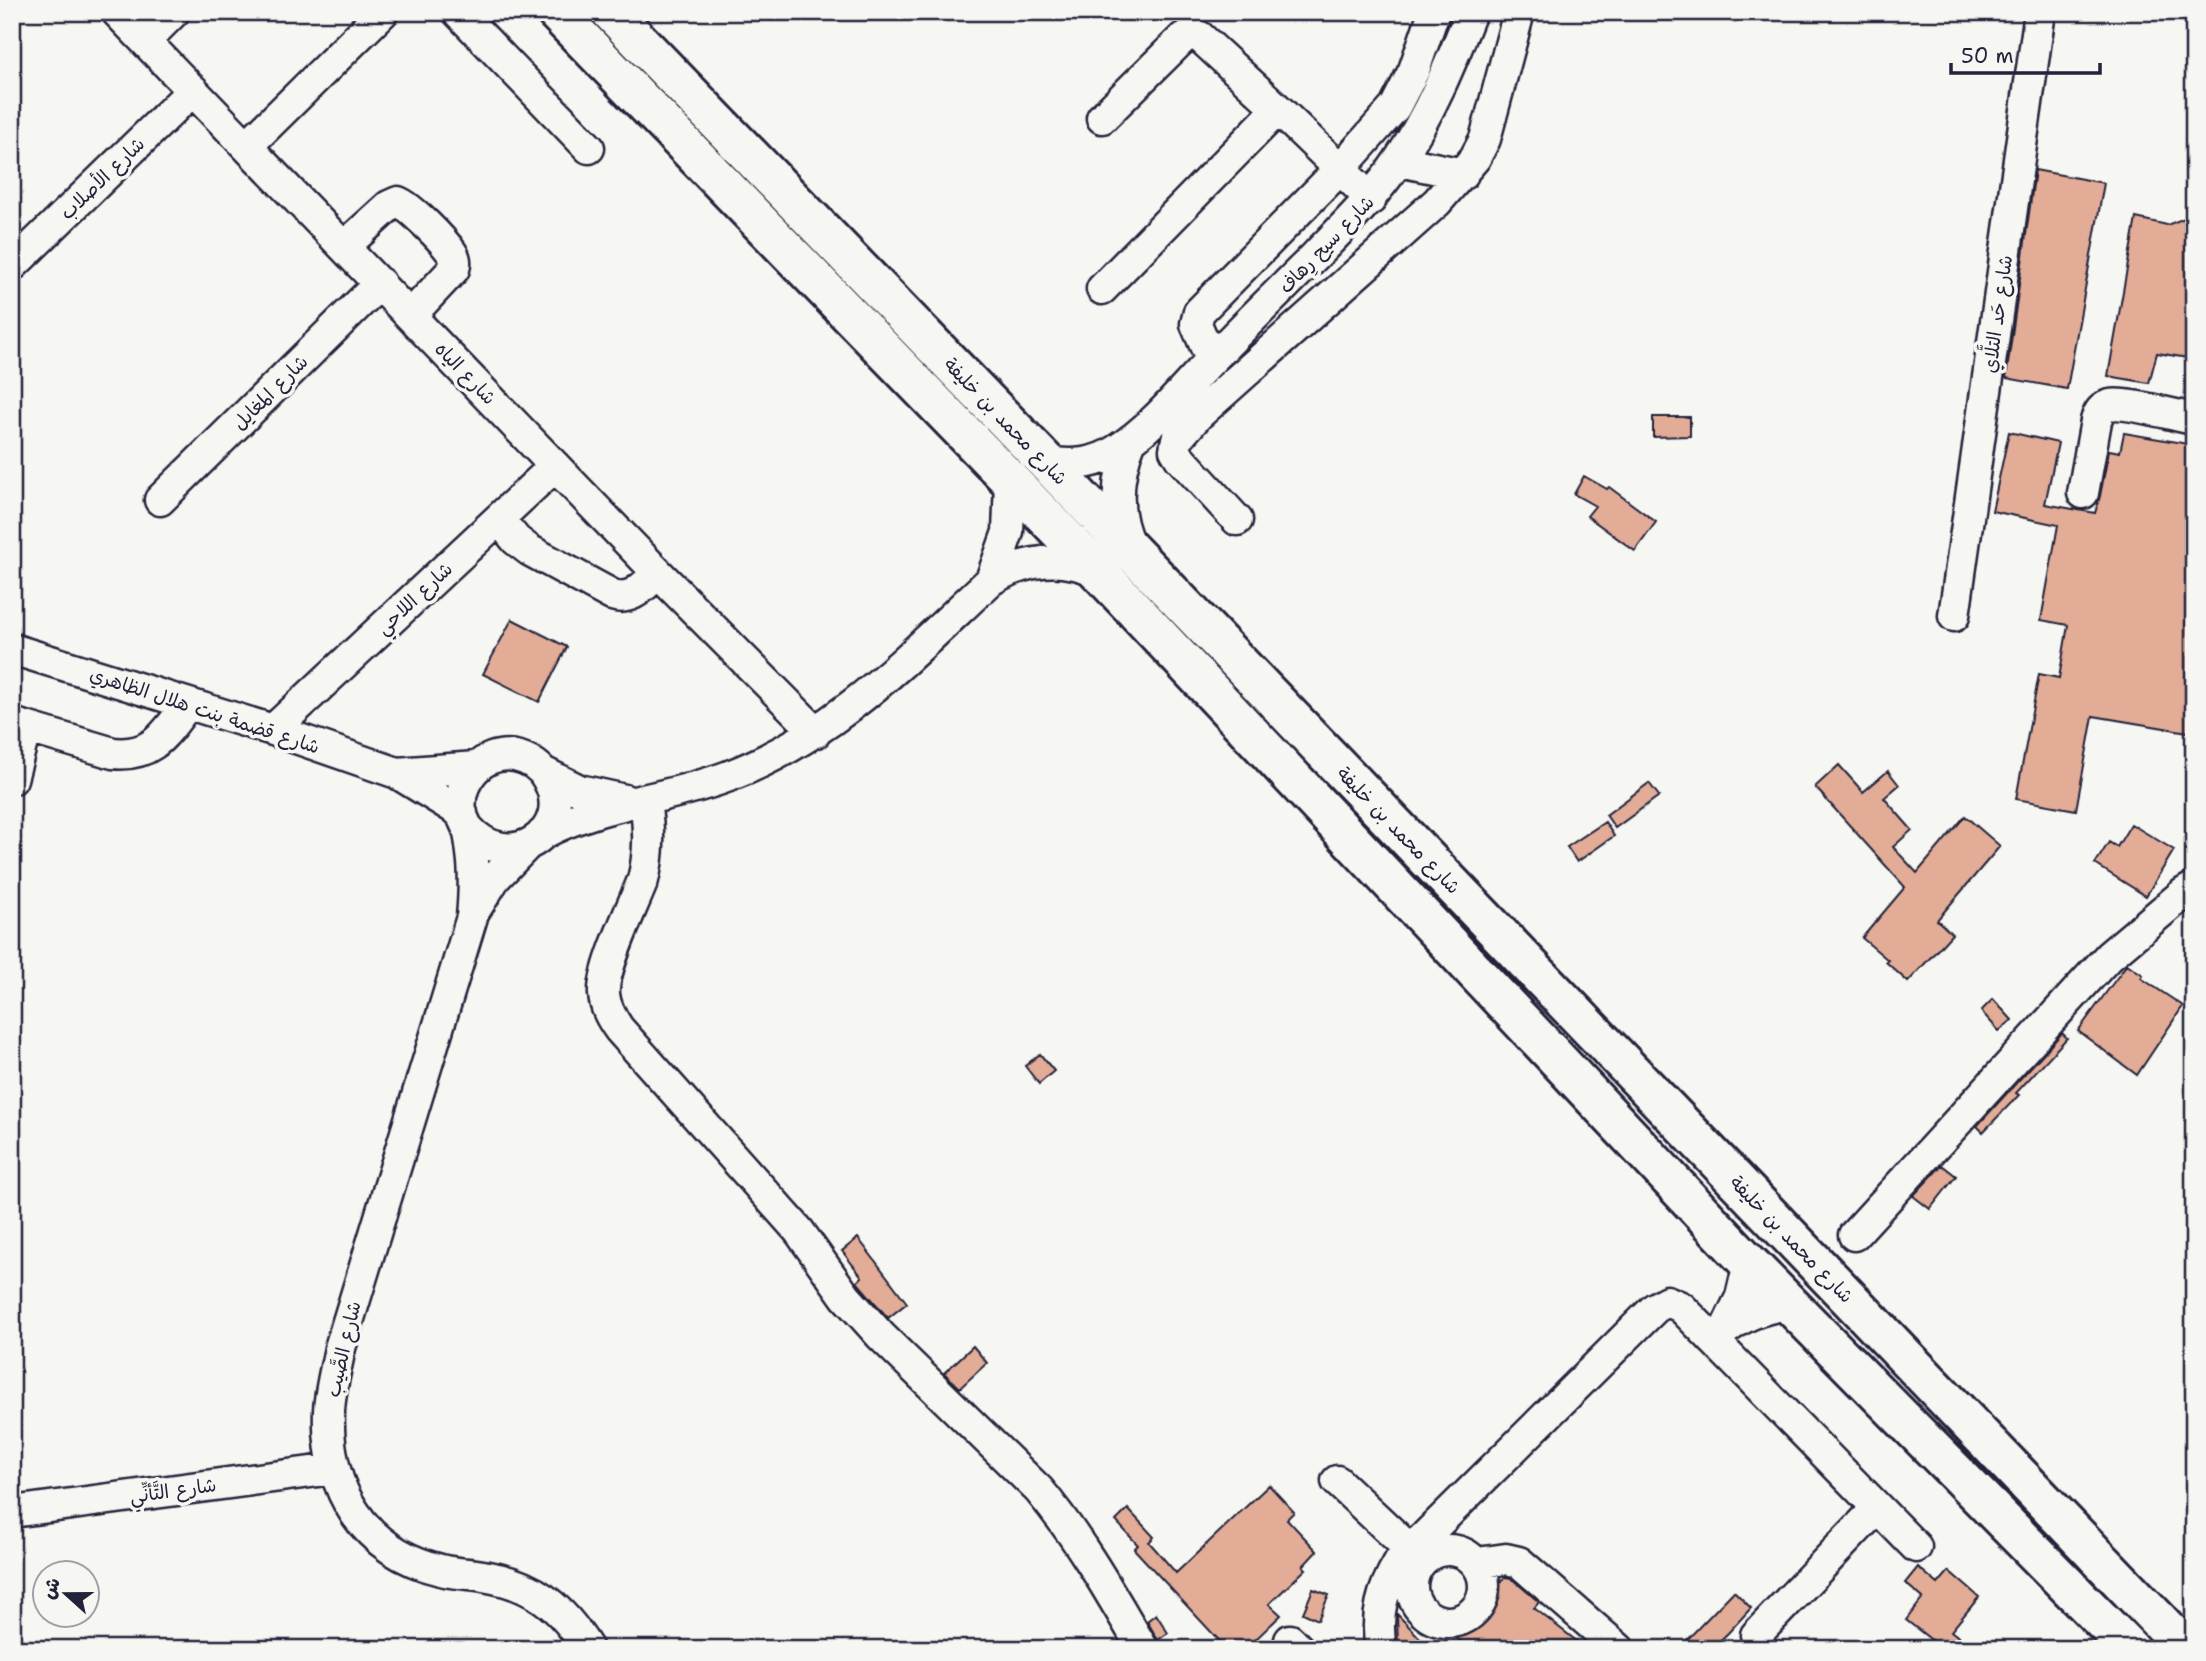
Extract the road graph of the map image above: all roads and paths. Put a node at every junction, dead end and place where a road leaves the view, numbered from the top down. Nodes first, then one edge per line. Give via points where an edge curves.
1 (117, 12) edge
2 (174, 12) edge
3 (383, 12) edge
4 (458, 12) edge
5 (556, 12) edge
6 (611, 12) edge
7 (1434, 12) edge
8 (1471, 12) edge
9 (1519, 12) edge
10 (2040, 12) edge
11 (1195, 22) edge
12 (145, 41) junction
13 (192, 90) junction
14 (1278, 109) junction
15 (1102, 118) dead end
16 (247, 146) junction
17 (589, 148) dead end
18 (1399, 161) junction
19 (1339, 169) junction
20 (1463, 174) junction
21 (1371, 199) junction
22 (345, 246) junction
23 (12, 266) edge
24 (380, 283) junction
25 (1102, 289) dead end
26 (411, 315) junction
27 (1212, 359) junction
28 (1188, 405) junction
29 (2194, 419) edge
30 (1131, 440) junction
31 (1046, 462) junction
32 (555, 466) junction
33 (1010, 481) junction
34 (2083, 493) dead end
35 (160, 500) dead end
36 (499, 519) junction
37 (1237, 520) dead end
38 (1133, 553) junction
39 (658, 573) junction
40 (1100, 573) junction
41 (991, 580) junction
42 (1954, 616) dead end
43 (12, 649) edge
44 (188, 705) junction
45 (19, 725) edge
46 (273, 730) junction
47 (816, 732) junction
48 (476, 767) junction
49 (397, 773) junction
50 (545, 773) junction
51 (12, 779) edge
52 (640, 800) junction
53 (465, 820) junction
54 (534, 840) junction
55 (2194, 887) edge
56 (472, 917) junction
57 (1854, 1235) dead end
58 (1749, 1263) junction
59 (1791, 1304) junction
60 (1719, 1334) junction
61 (334, 1468) junction
62 (1337, 1481) dead end
63 (1877, 1508) junction
64 (12, 1513) edge
65 (1916, 1547) dead end
66 (1416, 1555) junction
67 (1477, 1563) junction
68 (1756, 1635) dead end
69 (587, 1648) edge
70 (2186, 1648) edge
71 (1143, 1649) edge
72 (1381, 1649) edge
73 (1619, 1649) edge
74 (2130, 1649) edge

1 - 12 street, شارع الياه
2 - 12 street
3 - 16 street
4 - 17 street
5 - 33 highway, شارع محمد بن خليفة
6 - 31 highway, شارع محمد بن خليفة
7 - 19 street via 1414,70 1395,107
8 - 18 street, شارع سيح رِهاف via 1443,82
9 - 20 street via 1485,139
10 - 42 street, شارع حَد التلَّاي
11 - 14 street via 1200,37
11 - 15 street
12 - 13 street, شارع الياه
13 - 16 street, شارع الياه
13 - 23 street, شارع الأصلاب
14 - 19 street
14 - 25 street
16 - 22 street, شارع الياه
18 - 20 street
18 - 21 street, شارع سيح رِهاف
19 - 21 street
19 - 27 street via 1203,305 1196,324
20 - 28 street via 1437,202
21 - 27 street, شارع سيح رِهاف
22 - 24 street, شارع الياه
22 - 26 street via 398,202 453,253 454,269
24 - 26 street, شارع الياه
24 - 35 street, شارع المغايل
26 - 32 street, شارع الياه
27 - 28 street, شارع سيح رِهاف
28 - 30 street, شارع سيح رِهاف
28 - 37 street via 1175,450
29 - 34 street via 2120,404 2107,406 2096,421
30 - 31 street, شارع سيح رِهاف via 1082,464
30 - 38 street via 1117,497
31 - 38 highway, شارع محمد بن خليفة
32 - 36 street, شارع اللاحي
32 - 39 street, شارع الياه
33 - 40 highway, شارع محمد بن خليفة
33 - 41 street via 1008,532
36 - 39 street via 529,550 612,595 633,594
36 - 46 street, شارع اللاحي
38 - 70 highway, شارع محمد بن خليفة
39 - 47 street, شارع الياه
40 - 41 street via 1053,560 1020,565
40 - 58 highway, شارع محمد بن خليفة
41 - 47 street via 858,703
43 - 44 street, شارع قضمة بنت هلال الظاهري
44 - 45 street via 152,747 129,755
44 - 46 street, شارع قضمة بنت هلال الظاهري
45 - 51 street
46 - 49 street, شارع قضمة بنت هلال الظاهري
47 - 52 street via 727,777
48 - 49 street, شارع قضمة بنت هلال الظاهري
48 - 50 street via 512,755 536,764
48 - 53 street via 461,796
49 - 53 street, شارع قضمة بنت هلال الظاهري
50 - 52 street via 597,796
50 - 54 street via 554,804 549,825
52 - 54 street via 578,817
52 - 71 street via 649,831 647,864 605,975 608,1013 799,1231 873,1328 1039,1490 1107,1587
53 - 54 street via 476,838 500,849 514,849
53 - 56 street, شارع الصَّيب via 474,872
54 - 56 street, شارع الصَّيب via 495,878
55 - 57 street via 2109,956
56 - 61 street, شارع الصَّيب via 340,1348 329,1411
58 - 59 highway, شارع محمد بن خليفة
58 - 60 street via 1741,1297
59 - 60 street via 1757,1310
59 - 74 highway, شارع محمد بن خليفة
60 - 63 street
60 - 66 street via 1675,1303 1660,1303
61 - 64 street, شارع التَّأنِّي
61 - 69 street, شارع الصَّيب via 347,1503 383,1544 414,1563 508,1580 533,1591 575,1627
62 - 66 street
63 - 65 street
63 - 68 street
66 - 67 street via 1450,1549
66 - 67 street via 1413,1599 1426,1615 1445,1622 1465,1618 1480,1603 1484,1583
66 - 72 street via 1391,1576 1384,1591 1378,1630
67 - 73 street via 1519,1562

